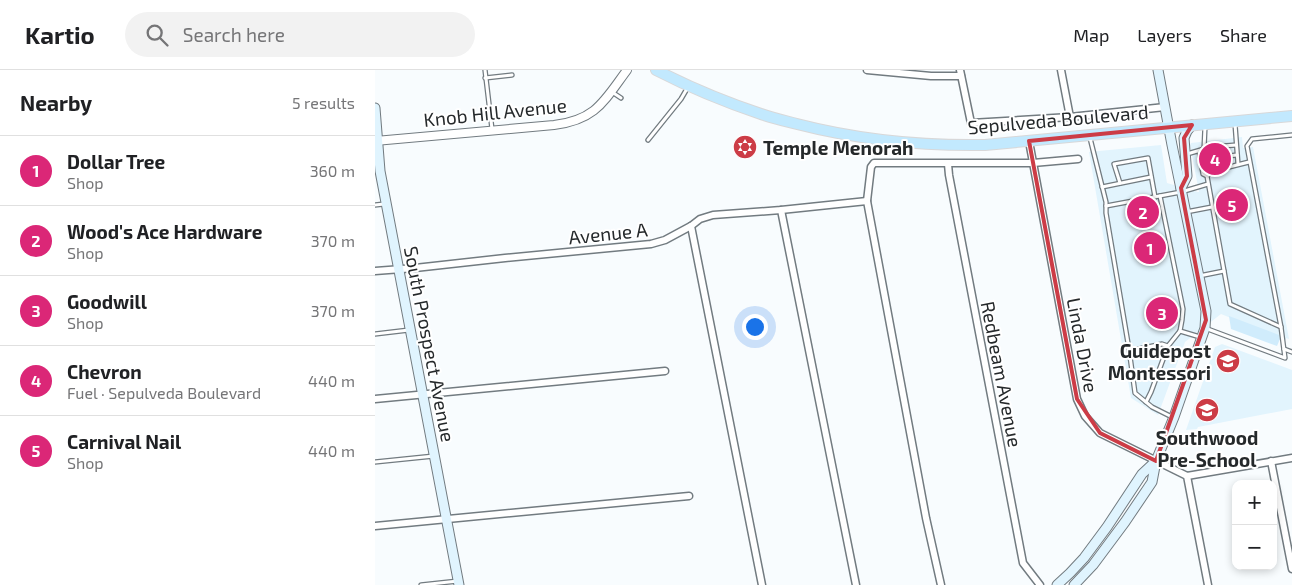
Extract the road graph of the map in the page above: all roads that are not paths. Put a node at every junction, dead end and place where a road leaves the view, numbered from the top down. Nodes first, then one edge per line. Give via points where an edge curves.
1 (485, 70) edge
2 (627, 70) edge
3 (656, 70) edge
4 (867, 70) edge
5 (1061, 70) edge
6 (1158, 70) edge
7 (961, 73) edge
8 (512, 75) dead end
9 (485, 78) junction
10 (689, 85) junction
11 (611, 92) junction
12 (621, 98) dead end
13 (1165, 107) junction
14 (375, 108) edge
15 (1292, 116) edge
16 (1069, 117) junction
17 (1235, 121) junction
18 (1205, 124) junction
19 (1192, 125) junction
20 (1168, 127) junction
21 (492, 130) junction
22 (1089, 135) junction
23 (1292, 135) edge
24 (648, 140) dead end
25 (376, 141) edge
26 (1029, 141) junction
27 (1236, 145) junction
28 (1211, 147) junction
29 (1204, 149) junction
30 (1199, 151) junction
31 (1185, 155) junction
32 (1237, 155) junction
33 (1220, 156) dead end
34 (1228, 156) dead end
35 (1212, 157) junction
36 (1078, 159) dead end
37 (1249, 162) junction
38 (1033, 163) junction
39 (948, 164) junction
40 (1238, 164) junction
41 (1213, 172) junction
42 (1207, 176) junction
43 (1151, 177) junction
44 (1120, 183) junction
45 (1208, 184) junction
46 (1102, 187) junction
47 (1181, 190) junction
48 (1160, 196) junction
49 (1155, 197) junction
50 (867, 201) junction
51 (386, 204) junction
52 (375, 205) edge
53 (1106, 206) junction
54 (1212, 207) junction
55 (781, 210) junction
56 (1185, 212) junction
57 (691, 226) junction
58 (399, 269) junction
59 (375, 270) edge
60 (1224, 271) junction
61 (1198, 276) junction
62 (1281, 327) junction
63 (410, 330) junction
64 (1180, 332) junction
65 (1203, 332) junction
66 (375, 334) edge
67 (1168, 346) junction
68 (1284, 349) junction
69 (1129, 351) junction
70 (1292, 352) edge
71 (665, 371) dead end
72 (422, 394) junction
73 (375, 399) edge
74 (1146, 402) junction
75 (1174, 417) junction
76 (435, 456) junction
77 (1292, 458) edge
78 (1156, 461) junction
79 (375, 462) edge
80 (1271, 462) junction
81 (1187, 476) junction
82 (689, 496) dead end
83 (447, 519) junction
84 (375, 526) edge
85 (1084, 558) junction
86 (1093, 566) junction
87 (1292, 569) edge
88 (458, 583) edge
89 (421, 585) edge
90 (762, 585) edge
91 (856, 585) edge
92 (941, 585) edge
93 (1039, 585) edge
94 (1057, 585) edge
95 (1074, 585) edge
96 (1208, 585) edge

1 - 9 lane
2 - 11 street, Knob Hill Avenue
3 - 10 main road, Sepulveda Boulevard
4 - 7 street via 931,76
5 - 16 street
6 - 13 main road
7 - 16 street via 971,122
8 - 9 lane
9 - 21 lane
10 - 24 lane
10 - 26 main road, Sepulveda Boulevard via 762,115 827,131 899,142 958,146
11 - 12 lane
11 - 21 street, Knob Hill Avenue via 596,110 575,121
13 - 16 street
13 - 20 main road
14 - 25 main road, South Prospect Avenue
15 - 17 main road, Sepulveda Boulevard
17 - 18 main road, Sepulveda Boulevard
17 - 27 lane
18 - 19 main road, Sepulveda Boulevard
18 - 29 lane
19 - 20 main road, Sepulveda Boulevard
19 - 31 main road via 1184,138
20 - 22 main road, Sepulveda Boulevard
20 - 47 main road
21 - 25 street, Knob Hill Avenue
22 - 26 main road, Sepulveda Boulevard
22 - 46 lane
23 - 37 lane via 1252,139 1247,146
25 - 51 main road, South Prospect Avenue
26 - 38 street, Linda Drive
27 - 28 lane
27 - 32 lane
28 - 29 lane
28 - 35 lane
29 - 30 lane
30 - 31 lane
30 - 42 lane via 1203,174
31 - 47 main road via 1187,176
32 - 34 lane
32 - 40 lane
33 - 35 lane
35 - 41 lane
36 - 38 street
37 - 40 lane
37 - 62 lane
38 - 39 street
38 - 78 street, Linda Drive via 1077,399 1085,416 1100,433
39 - 50 street via 874,163
39 - 93 street, Redbeam Avenue via 1023,563
40 - 41 lane
41 - 42 lane
42 - 45 lane
43 - 44 lane
43 - 44 lane via 1148,158 1114,164
43 - 49 lane
44 - 46 lane
45 - 47 lane
45 - 54 lane
46 - 53 lane
47 - 48 lane
47 - 56 main road
48 - 49 lane
48 - 64 lane via 1183,309
49 - 53 lane
50 - 55 street, Avenue A
50 - 92 street
51 - 52 lane
51 - 58 main road, South Prospect Avenue
53 - 69 lane
54 - 56 lane
54 - 60 lane
55 - 57 street, Avenue A via 713,215
55 - 91 street
56 - 61 main road
57 - 58 street, Avenue A via 651,244
57 - 90 street
58 - 59 street, Avenue A
58 - 63 main road, South Prospect Avenue
60 - 61 lane
60 - 62 lane via 1230,304
61 - 65 main road via 1206,311
62 - 68 lane
63 - 66 lane
63 - 72 main road, South Prospect Avenue
64 - 65 lane
64 - 67 lane
65 - 68 lane via 1285,358
65 - 75 main road
67 - 69 lane via 1162,344
67 - 74 lane
68 - 70 lane
69 - 74 lane via 1135,393
71 - 72 street
72 - 73 street
72 - 76 main road, South Prospect Avenue
74 - 75 lane
75 - 78 main road
76 - 79 lane
76 - 83 main road, South Prospect Avenue
77 - 80 street
78 - 81 street, Linda Drive
78 - 85 main road via 1142,474
78 - 86 main road via 1152,482
80 - 81 street
80 - 87 street
81 - 96 street
82 - 83 street
83 - 84 street
83 - 88 main road, South Prospect Avenue
85 - 86 main road
85 - 94 main road
86 - 95 main road
88 - 89 lane

